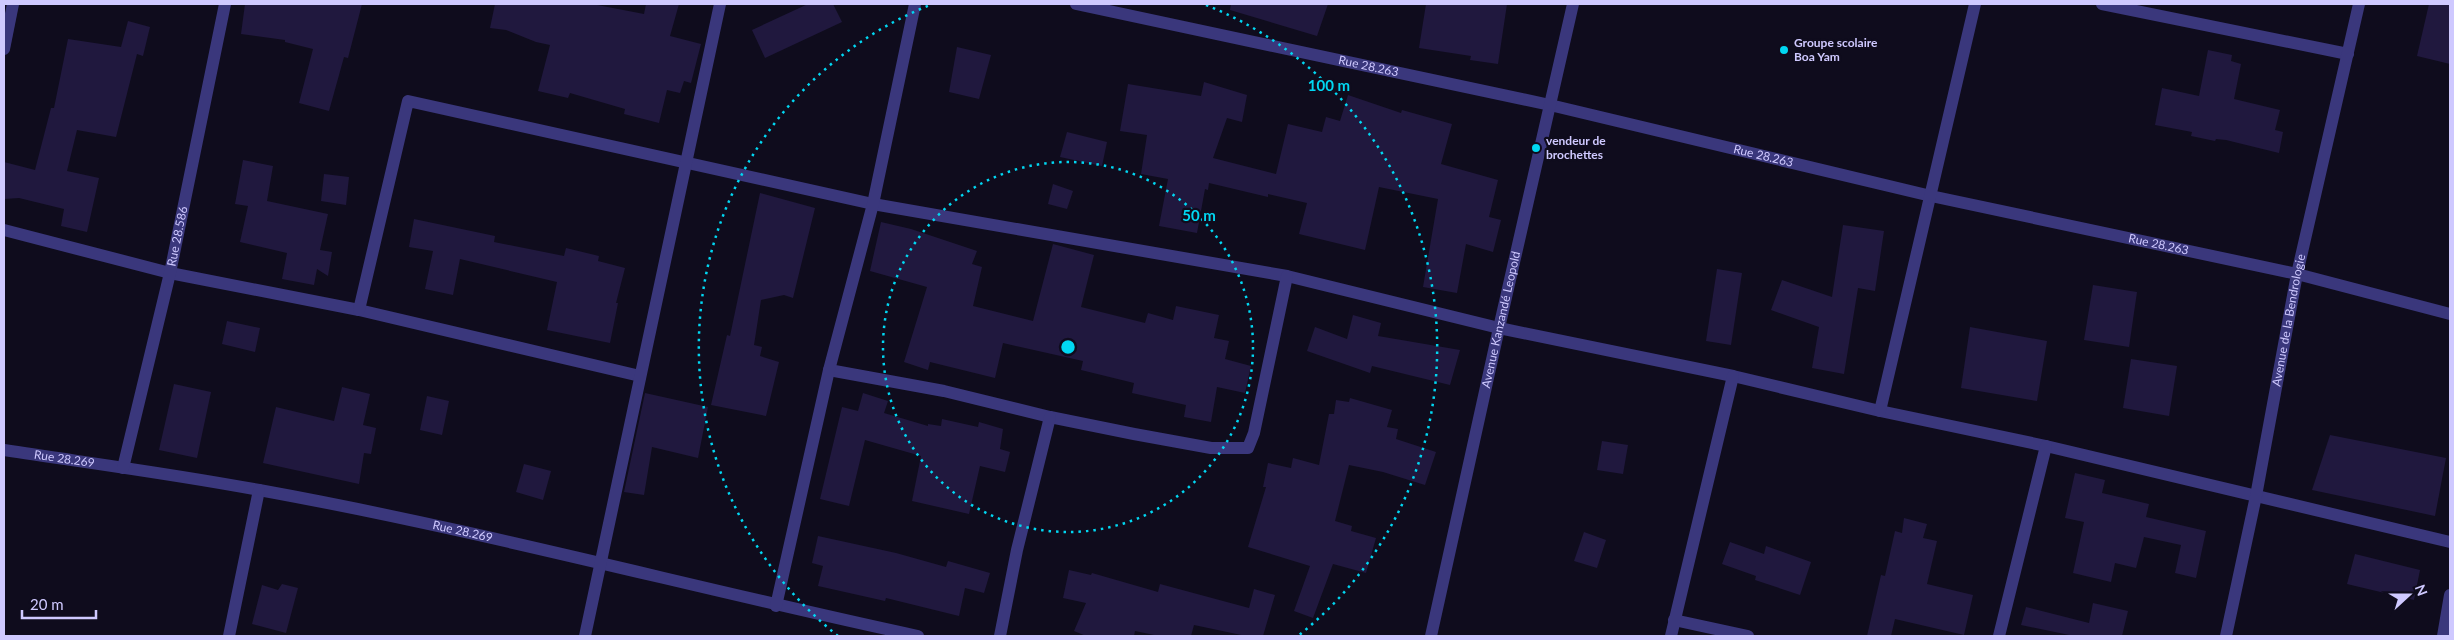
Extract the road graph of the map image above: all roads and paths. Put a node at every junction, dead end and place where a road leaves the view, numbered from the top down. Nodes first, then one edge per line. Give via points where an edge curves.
1 (13, 4) edge
2 (225, 4) edge
3 (720, 4) edge
4 (915, 4) edge
5 (1076, 4) edge
6 (1573, 4) edge
7 (1975, 4) edge
8 (2102, 4) edge
9 (2359, 4) edge
10 (4, 49) edge
11 (2348, 54) junction
12 (1550, 105) junction
13 (686, 162) junction
14 (1930, 196) junction
15 (873, 204) junction
16 (4, 230) edge
17 (170, 273) junction
18 (2297, 274) junction
19 (1287, 276) junction
20 (359, 310) junction
21 (2450, 314) edge
22 (1498, 328) junction
23 (829, 370) junction
24 (640, 376) junction
25 (1732, 376) junction
26 (1880, 411) junction
27 (1050, 417) junction
28 (2046, 446) junction
29 (4, 450) edge
30 (123, 468) junction
31 (259, 490) junction
32 (2256, 496) junction
33 (2450, 542) edge
34 (600, 562) junction
35 (2450, 595) edge
36 (776, 606) junction
37 (1674, 620) junction
38 (229, 636) edge
39 (585, 636) edge
40 (918, 636) edge
41 (1000, 636) edge
42 (1431, 636) edge
43 (1671, 636) edge
44 (1748, 636) edge
45 (1999, 636) edge
46 (2226, 636) edge
47 (2442, 636) edge

1 - 10 street
2 - 17 street, Rue 28.586
3 - 13 street
4 - 15 street
5 - 12 street, Rue 28.263
6 - 12 street, Avenue Kanzandé Leopold
7 - 14 street
8 - 11 street
9 - 11 street, Avenue de la Bendrologie
11 - 18 street, Avenue de la Bendrologie
12 - 14 street, Rue 28.263
12 - 22 street, Avenue Kanzandé Leopold
13 - 15 street
13 - 20 street via 408,101
13 - 24 street
14 - 18 street, Rue 28.263
14 - 26 street
15 - 19 street
15 - 23 street
16 - 17 street
17 - 20 street
17 - 30 street, Rue 28.586
18 - 21 street, Rue 28.263
18 - 32 street, Avenue de la Bendrologie
19 - 22 street
19 - 27 street via 1254,433 1248,448 1211,448
20 - 24 street
22 - 25 street
22 - 42 street, Avenue Kanzandé Leopold
23 - 27 street via 944,391
23 - 36 street
24 - 34 street
25 - 26 street
25 - 37 street
26 - 28 street
27 - 41 street
28 - 32 street
28 - 45 street
29 - 30 street, Rue 28.269
30 - 31 street, Rue 28.269
31 - 34 street, Rue 28.269
31 - 38 street
32 - 33 street
32 - 46 street, Avenue de la Bendrologie
34 - 36 street, Rue 28.269
34 - 39 street
35 - 47 street
36 - 40 street, Rue 28.269
37 - 43 street
37 - 44 street

